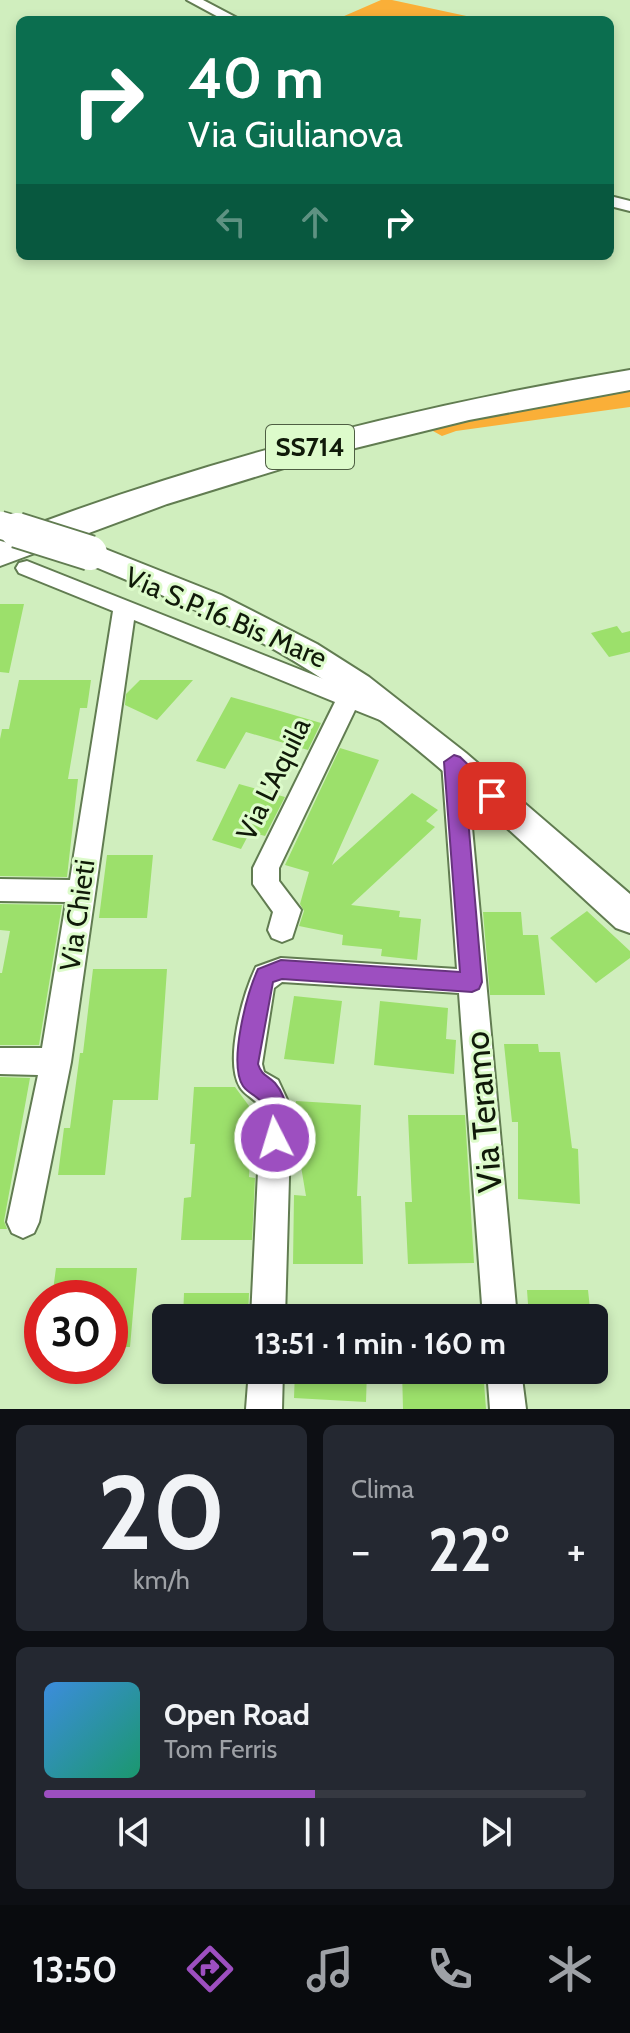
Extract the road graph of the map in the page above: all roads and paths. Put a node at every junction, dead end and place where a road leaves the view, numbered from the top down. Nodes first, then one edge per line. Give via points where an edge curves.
1 (193, 0) edge
2 (226, 16) edge
3 (630, 362) edge
4 (630, 380) edge
5 (0, 526) edge
6 (14, 561) edge
7 (125, 606) junction
8 (348, 699) junction
9 (402, 719) junction
10 (454, 762) junction
11 (0, 890) edge
12 (81, 891) junction
13 (630, 917) edge
14 (282, 930) dead end
15 (472, 982) junction
16 (0, 1061) edge
17 (56, 1062) junction
18 (23, 1222) dead end
19 (269, 1304) edge
20 (499, 1304) edge
21 (265, 1384) edge
22 (505, 1384) edge
23 (264, 1409) edge
24 (508, 1409) edge

1 - 2 street
3 - 5 highway, SS714 via 489,385 341,418 188,462
4 - 6 highway, SS714 via 431,416 280,454 129,503
5 - 9 main road, bridge via 90,553 210,603 305,652
6 - 7 street, Via S.P.16 Bis Mare
7 - 8 street, Via S.P.16 Bis Mare
7 - 12 street, Via Chieti
8 - 9 street, Via S.P.16 Bis Mare
8 - 14 street, Via L'Aquila via 266,868 266,884 287,910
9 - 10 main road
10 - 13 main road
10 - 15 street, Via Teramo
11 - 12 street
12 - 17 street, Via Chieti
15 - 19 street via 281,970 266,976 247,1064 252,1081 267,1090 276,1108
15 - 20 street, Via Teramo
16 - 17 street
17 - 18 street, Via Chieti
21 - 23 street
22 - 24 street

